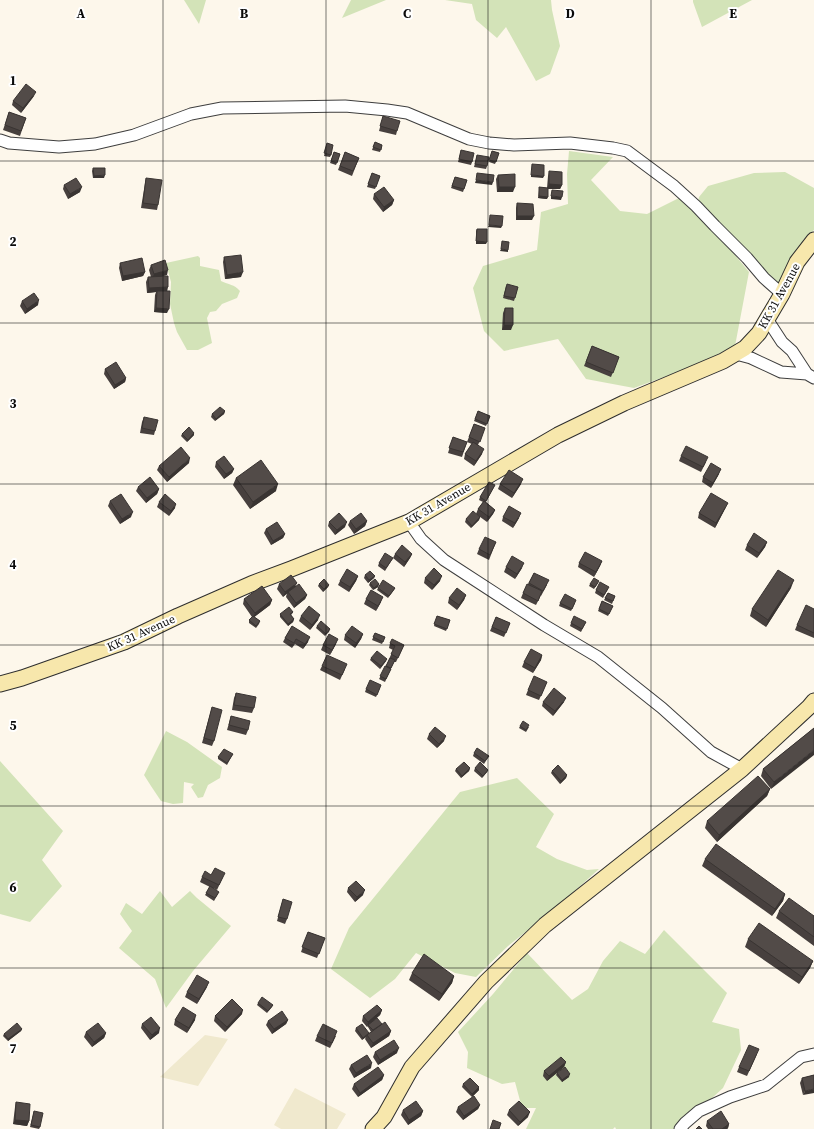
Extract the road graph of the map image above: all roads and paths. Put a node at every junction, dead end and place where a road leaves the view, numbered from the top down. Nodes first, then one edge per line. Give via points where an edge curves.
1 (0, 140) edge
2 (814, 240) edge
3 (782, 294) junction
4 (767, 319) junction
5 (736, 354) junction
6 (810, 376) edge
7 (409, 522) junction
8 (0, 684) edge
9 (814, 701) edge
10 (742, 769) junction
11 (814, 1054) edge
12 (373, 1129) edge
13 (680, 1129) edge

1 - 3 street via 58,147 94,144 134,135 191,114 222,108 345,106 407,113 469,139 489,143 570,143 613,148 632,154 674,186
2 - 3 street, KK 31 Avenue via 797,262
3 - 4 street, KK 31 Avenue
4 - 5 street, KK 31 Avenue via 745,348
4 - 6 street
5 - 6 street via 781,372
5 - 7 street, KK 31 Avenue via 558,435
7 - 8 street, KK 31 Avenue via 251,584 124,642
7 - 10 street via 421,539 444,560 598,657 662,708 711,752
9 - 10 street
10 - 12 street via 545,924 486,982 412,1067 384,1117
11 - 13 street via 801,1057 766,1085 699,1111

